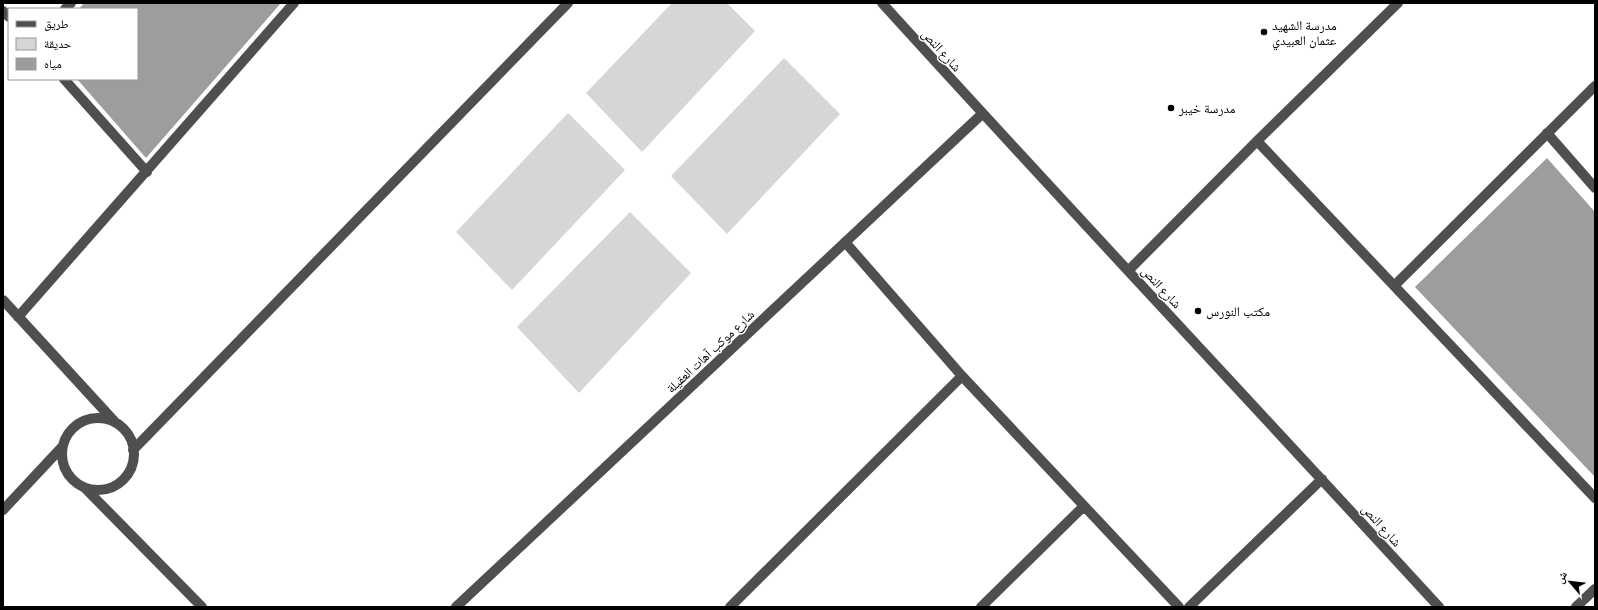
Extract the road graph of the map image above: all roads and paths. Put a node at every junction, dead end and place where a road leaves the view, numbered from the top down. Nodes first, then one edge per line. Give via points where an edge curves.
1 (294, 3) edge
2 (568, 3) edge
3 (882, 3) edge
4 (1398, 3) edge
5 (65, 80) edge
6 (1595, 86) edge
7 (982, 114) junction
8 (1547, 133) junction
9 (1257, 141) junction
10 (146, 172) junction
11 (1595, 188) edge
12 (845, 242) junction
13 (1129, 270) junction
14 (1394, 286) junction
15 (3, 300) edge
16 (18, 317) junction
17 (962, 376) junction
18 (116, 422) junction
19 (62, 447) junction
20 (133, 450) junction
21 (1322, 479) junction
22 (84, 487) junction
23 (1595, 498) edge
24 (1084, 506) junction
25 (3, 510) edge
26 (1595, 589) edge
27 (202, 607) edge
28 (456, 607) edge
29 (730, 607) edge
30 (981, 607) edge
31 (1179, 607) edge
32 (1189, 607) edge
33 (1439, 607) edge
34 (1576, 607) edge

1 - 10 street
2 - 20 street
3 - 7 street, شارع النص
4 - 9 street
5 - 10 street
6 - 8 street
7 - 12 street, شارع موكب آهات العقيلة
7 - 13 street, شارع النص
8 - 11 street
8 - 14 street
9 - 13 street
9 - 14 street
10 - 16 street
12 - 17 street
12 - 28 street, شارع موكب آهات العقيلة
13 - 21 street, شارع النص
14 - 23 street
15 - 16 street
16 - 18 street
17 - 24 street
17 - 29 street
18 - 19 street via 105,418 82,421 66,436
18 - 20 street via 124,429
19 - 22 street via 66,471 73,481
19 - 25 street
20 - 22 street via 133,462 119,483 96,490
21 - 32 street
21 - 33 street, شارع النص
22 - 27 street
24 - 30 street
24 - 31 street
26 - 34 street

